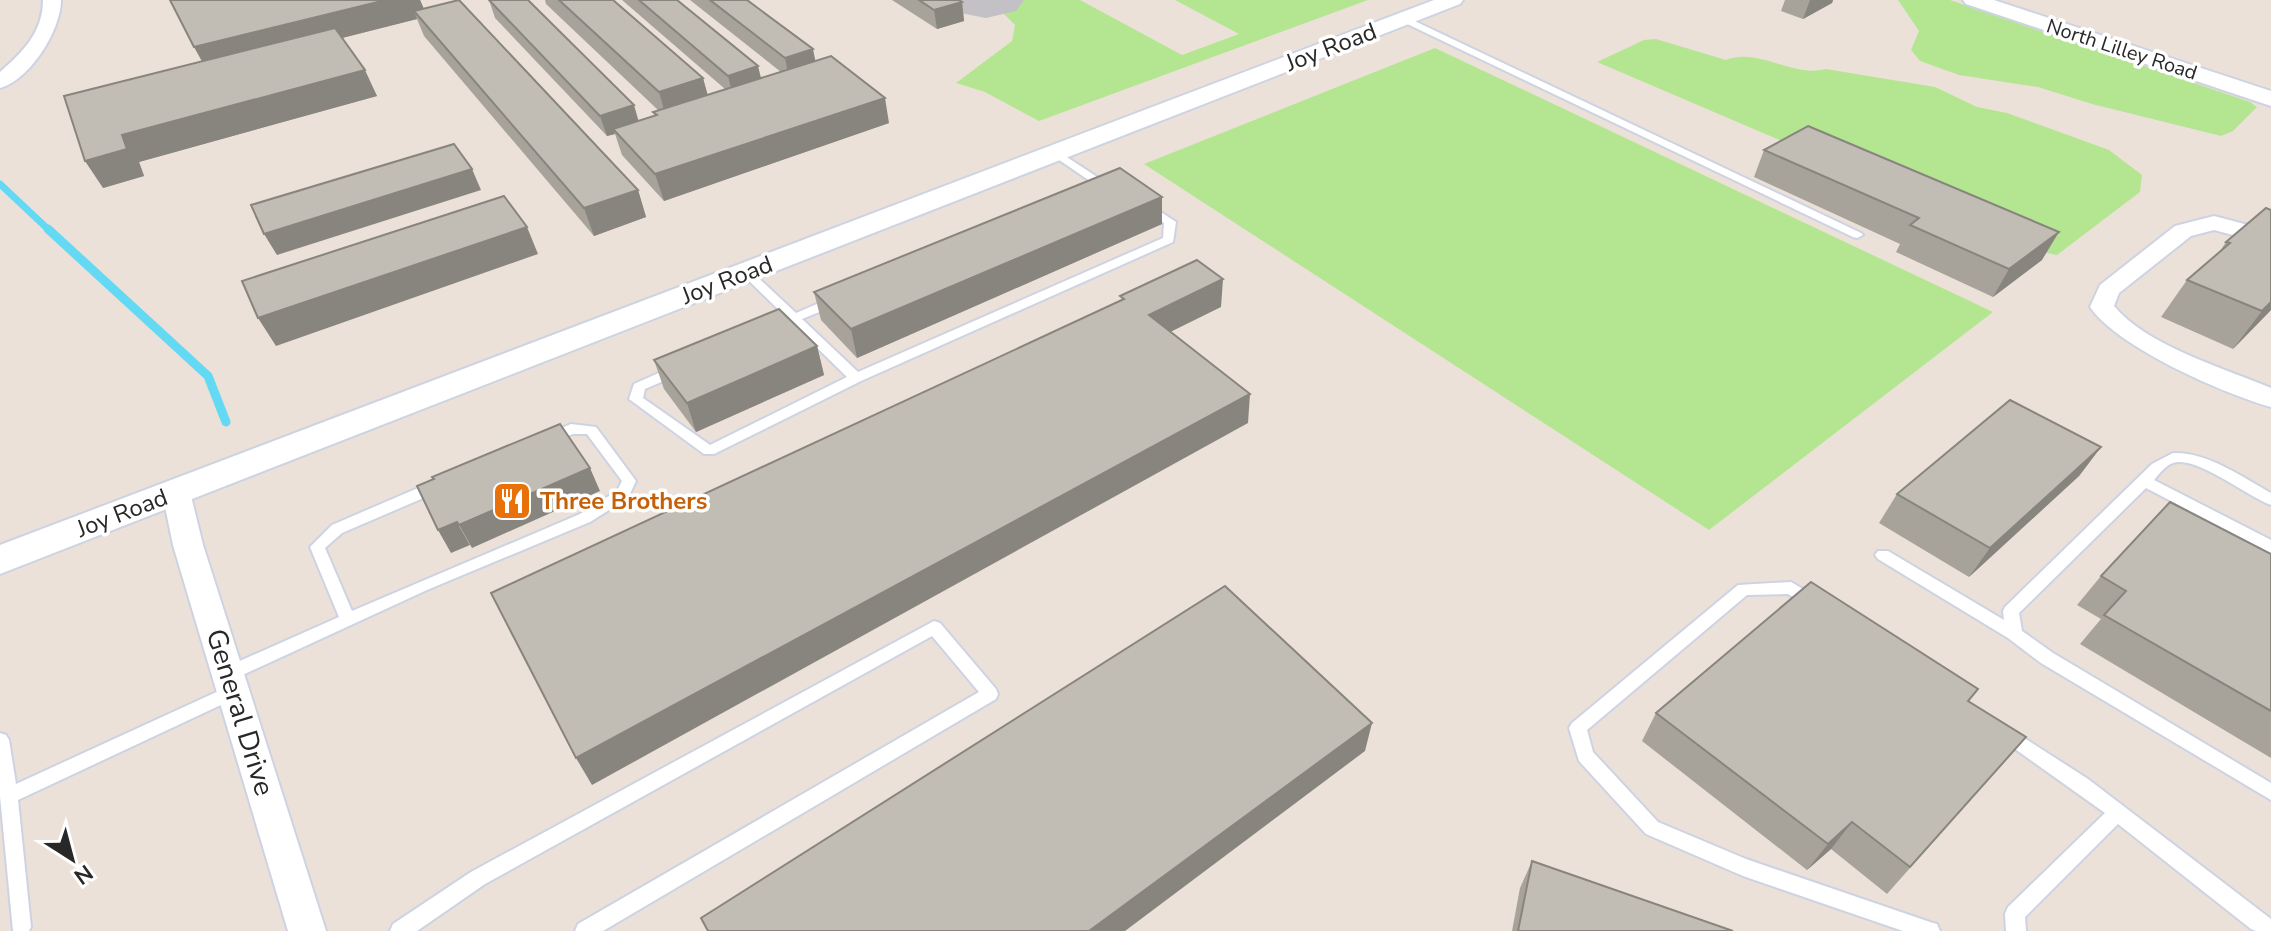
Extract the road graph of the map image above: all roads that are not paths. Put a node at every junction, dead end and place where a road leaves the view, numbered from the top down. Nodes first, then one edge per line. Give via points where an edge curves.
1 (52, 0) edge
2 (1453, 0) edge
3 (1973, 0) edge
4 (1404, 19) junction
5 (0, 82) edge
6 (2271, 99) edge
7 (1056, 153) junction
8 (1131, 195) edge
9 (1095, 196) edge
10 (1857, 235) dead end
11 (2271, 238) edge
12 (747, 273) junction
13 (851, 295) edge
14 (793, 318) junction
15 (765, 331) edge
16 (695, 362) edge
17 (856, 378) junction
18 (2271, 398) edge
19 (527, 448) edge
20 (454, 479) edge
21 (2144, 481) junction
22 (176, 492) junction
23 (2271, 500) edge
24 (2271, 547) edge
25 (1883, 555) dead end
26 (0, 560) edge
27 (1831, 615) edge
28 (348, 620) junction
29 (2014, 634) junction
30 (232, 682) junction
31 (1990, 723) edge
32 (0, 740) edge
33 (2271, 792) edge
34 (9, 796) junction
35 (2117, 813) junction
36 (21, 927) dead end
37 (2271, 929) edge
38 (307, 931) edge
39 (400, 931) edge
40 (585, 931) edge
41 (1930, 931) edge
42 (2016, 931) edge

1 - 5 street via 51,21 41,41
2 - 4 street, Joy Road
3 - 6 street, North Lilley Road
4 - 7 street, Joy Road
4 - 10 lane
7 - 9 lane via 1114,188
7 - 12 street, Joy Road
8 - 17 lane via 1170,222 1169,240
11 - 18 street via 2214,223 2183,231 2108,290 2102,307 2122,329 2146,342
12 - 14 lane
12 - 22 street, Joy Road
13 - 14 lane
14 - 15 lane
14 - 17 lane
16 - 17 lane via 639,387 636,399 709,451
19 - 28 lane via 571,429 591,430 629,481 623,494 585,518
20 - 28 lane via 337,529 317,547
21 - 23 lane via 2176,456
21 - 24 lane
21 - 29 lane via 2011,611
22 - 26 street, Joy Road
22 - 30 street, General Drive
25 - 29 lane
27 - 41 lane via 1791,588 1743,589 1578,728 1585,756 1652,828 1743,867
28 - 30 lane
29 - 33 lane
30 - 34 lane
30 - 38 street, General Drive
31 - 35 lane
32 - 34 lane
34 - 36 lane
35 - 37 lane
35 - 42 lane via 2015,914
39 - 40 lane via 478,878 934,627 990,694

